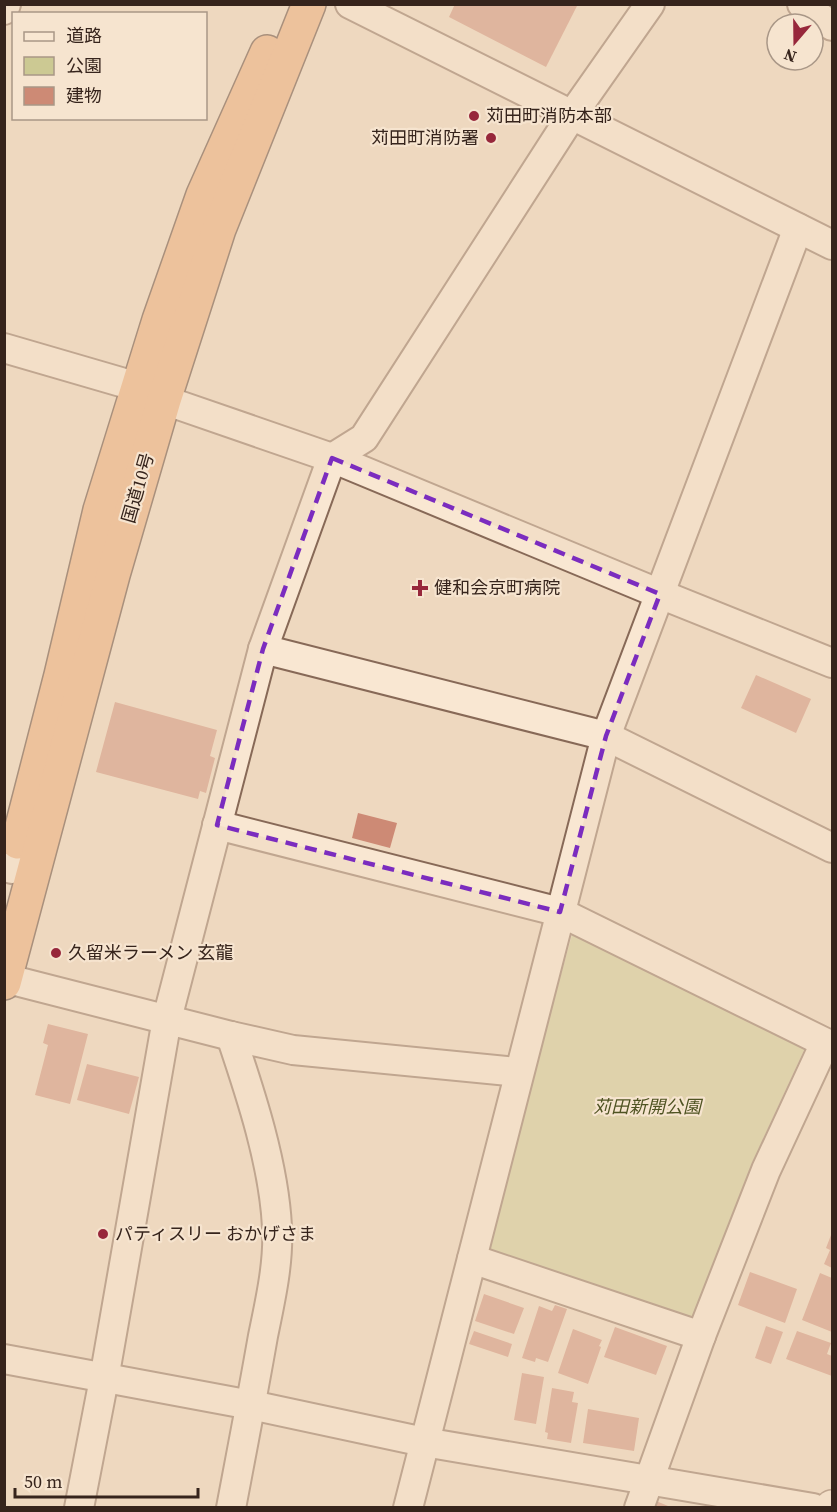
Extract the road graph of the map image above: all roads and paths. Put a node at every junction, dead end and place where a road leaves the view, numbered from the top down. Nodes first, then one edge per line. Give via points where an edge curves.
1 (6, 4) edge
2 (288, 4) edge
3 (309, 4) edge
4 (350, 4) edge
5 (650, 4) edge
6 (802, 4) edge
7 (4, 10) edge
8 (832, 26) edge
9 (572, 115) junction
10 (798, 228) junction
11 (832, 245) edge
12 (4, 348) edge
13 (151, 394) junction
14 (332, 458) junction
15 (660, 594) junction
16 (263, 648) junction
17 (832, 663) edge
18 (606, 736) junction
19 (217, 825) junction
20 (832, 848) edge
21 (7, 878) edge
22 (560, 912) junction
23 (5, 979) edge
24 (168, 1020) junction
25 (231, 1036) junction
26 (829, 1045) edge
27 (518, 1072) junction
28 (472, 1259) junction
29 (700, 1336) junction
30 (4, 1359) edge
31 (104, 1378) junction
32 (251, 1405) junction
33 (424, 1442) junction
34 (649, 1479) junction
35 (79, 1508) edge
36 (231, 1508) edge
37 (408, 1508) edge
38 (639, 1508) edge
39 (813, 1508) edge

1 - 7 street
2 - 13 highway, 国道10号 via 203,195 159,320
3 - 13 highway, 国道10号
4 - 9 street
5 - 9 street
6 - 8 street
9 - 10 street
9 - 14 street via 364,438
10 - 11 street
10 - 15 street
12 - 13 street
13 - 14 street
13 - 21 highway, 国道10号 via 100,510
13 - 23 highway, 国道10号 via 113,575
14 - 15 street
14 - 16 street
15 - 17 street
15 - 18 street
16 - 18 street
16 - 19 street
18 - 20 street
18 - 22 street
19 - 22 street
19 - 24 street
22 - 26 street
22 - 27 street
23 - 24 street
24 - 25 street
24 - 31 street
25 - 27 street via 293,1050
25 - 32 street via 269,1169 277,1227 277,1250
26 - 29 street via 766,1170
27 - 28 street
28 - 29 street
28 - 33 street
29 - 34 street
30 - 31 street
31 - 32 street
31 - 35 street
32 - 33 street
32 - 36 street
33 - 34 street
33 - 37 street
34 - 38 street
34 - 39 street

